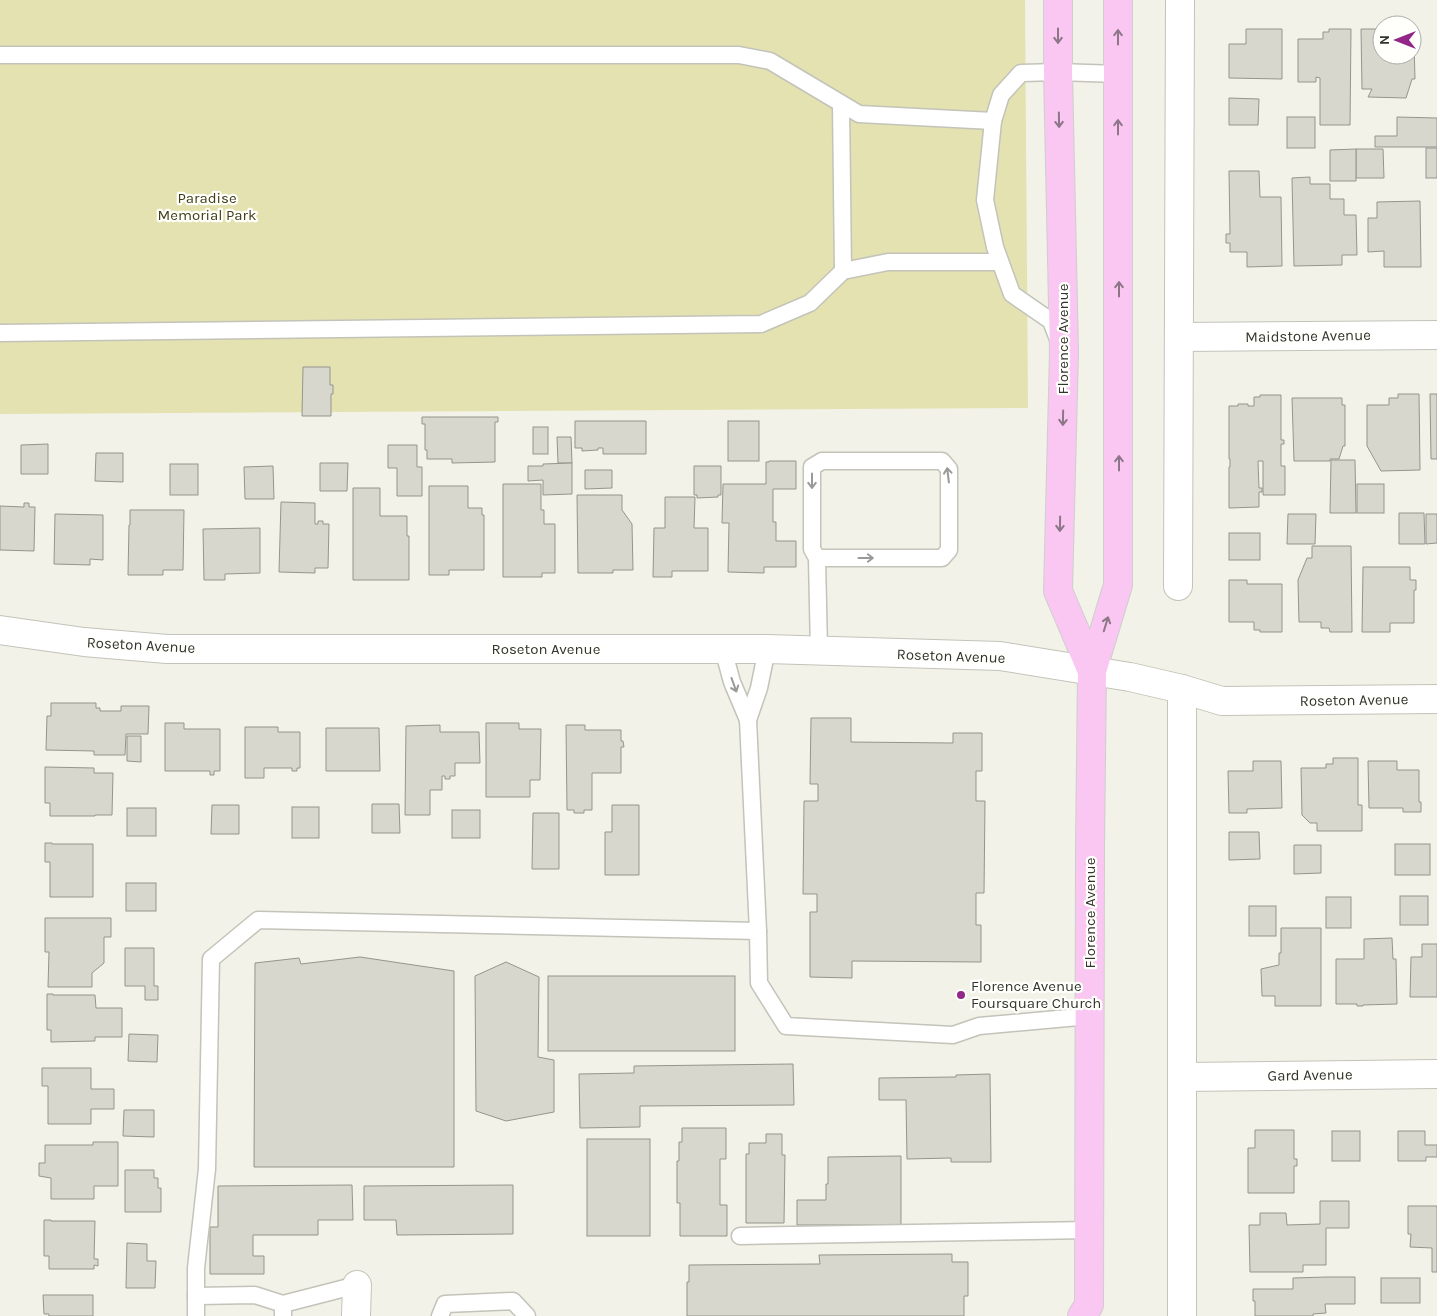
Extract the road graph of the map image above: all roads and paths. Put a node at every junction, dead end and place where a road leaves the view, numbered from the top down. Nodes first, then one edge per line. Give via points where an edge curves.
1 (1058, 0) edge
2 (1118, 0) edge
3 (1180, 0) edge
4 (0, 55) edge
5 (1058, 72) junction
6 (1118, 74) junction
7 (841, 104) junction
8 (993, 121) junction
9 (1000, 262) junction
10 (843, 271) junction
11 (0, 333) edge
12 (1437, 335) edge
13 (1179, 337) junction
14 (1064, 352) junction
15 (817, 558) junction
16 (1178, 586) dead end
17 (0, 630) edge
18 (724, 649) junction
19 (767, 649) junction
20 (819, 651) junction
21 (1092, 671) junction
22 (1182, 689) junction
23 (1437, 699) edge
24 (748, 720) junction
25 (758, 931) junction
26 (1090, 1016) junction
27 (1437, 1074) edge
28 (1182, 1077) junction
29 (1090, 1230) junction
30 (740, 1236) dead end
31 (356, 1285) joint
32 (196, 1296) junction
33 (283, 1310) edge
34 (1089, 1312) edge
35 (196, 1316) edge
36 (356, 1316) edge
37 (440, 1316) edge
38 (527, 1316) edge
39 (1182, 1316) edge

1 -> 5 main road, Florence Avenue
6 -> 2 main road, Florence Avenue
3 - 13 street
4 - 7 lane via 739,55 770,61
5 - 6 lane
5 - 8 lane via 1021,73 1001,96
5 -> 14 main road, Florence Avenue
21 -> 6 main road, Florence Avenue via 1118,585
7 - 8 lane via 859,114
7 - 10 lane
8 - 9 lane via 985,200
9 - 10 lane via 888,262
9 - 14 lane via 1012,294 1051,321
10 - 11 lane via 810,303 761,324
12 - 13 street, Maidstone Avenue
13 - 16 street
14 -> 21 main road, Florence Avenue via 1058,591
15 -> 15 lane via 942,558 949,550 949,469 942,461 822,461 812,467 812,549
15 - 20 lane
17 - 18 street, Roseton Avenue via 167,649
18 - 19 street, Roseton Avenue
18 -> 24 lane via 732,682
19 - 20 street, Roseton Avenue
19 - 24 lane
20 - 21 street, Roseton Avenue via 1000,656
21 - 22 street, Roseton Avenue
21 - 26 main road, Florence Avenue
22 - 23 street, Roseton Avenue via 1222,701
22 - 28 street
24 - 25 lane
25 - 26 lane via 759,983 786,1026 953,1035 979,1026
25 - 32 lane via 258,920 211,959 207,1169
26 - 29 main road, Florence Avenue
27 - 28 street, Gard Avenue
28 - 39 street
29 - 30 lane
29 - 34 main road, Florence Avenue
31 - 33 lane
31 - 36 street
32 - 33 lane via 255,1296
32 - 35 lane
37 - 38 lane via 445,1304 513,1300

